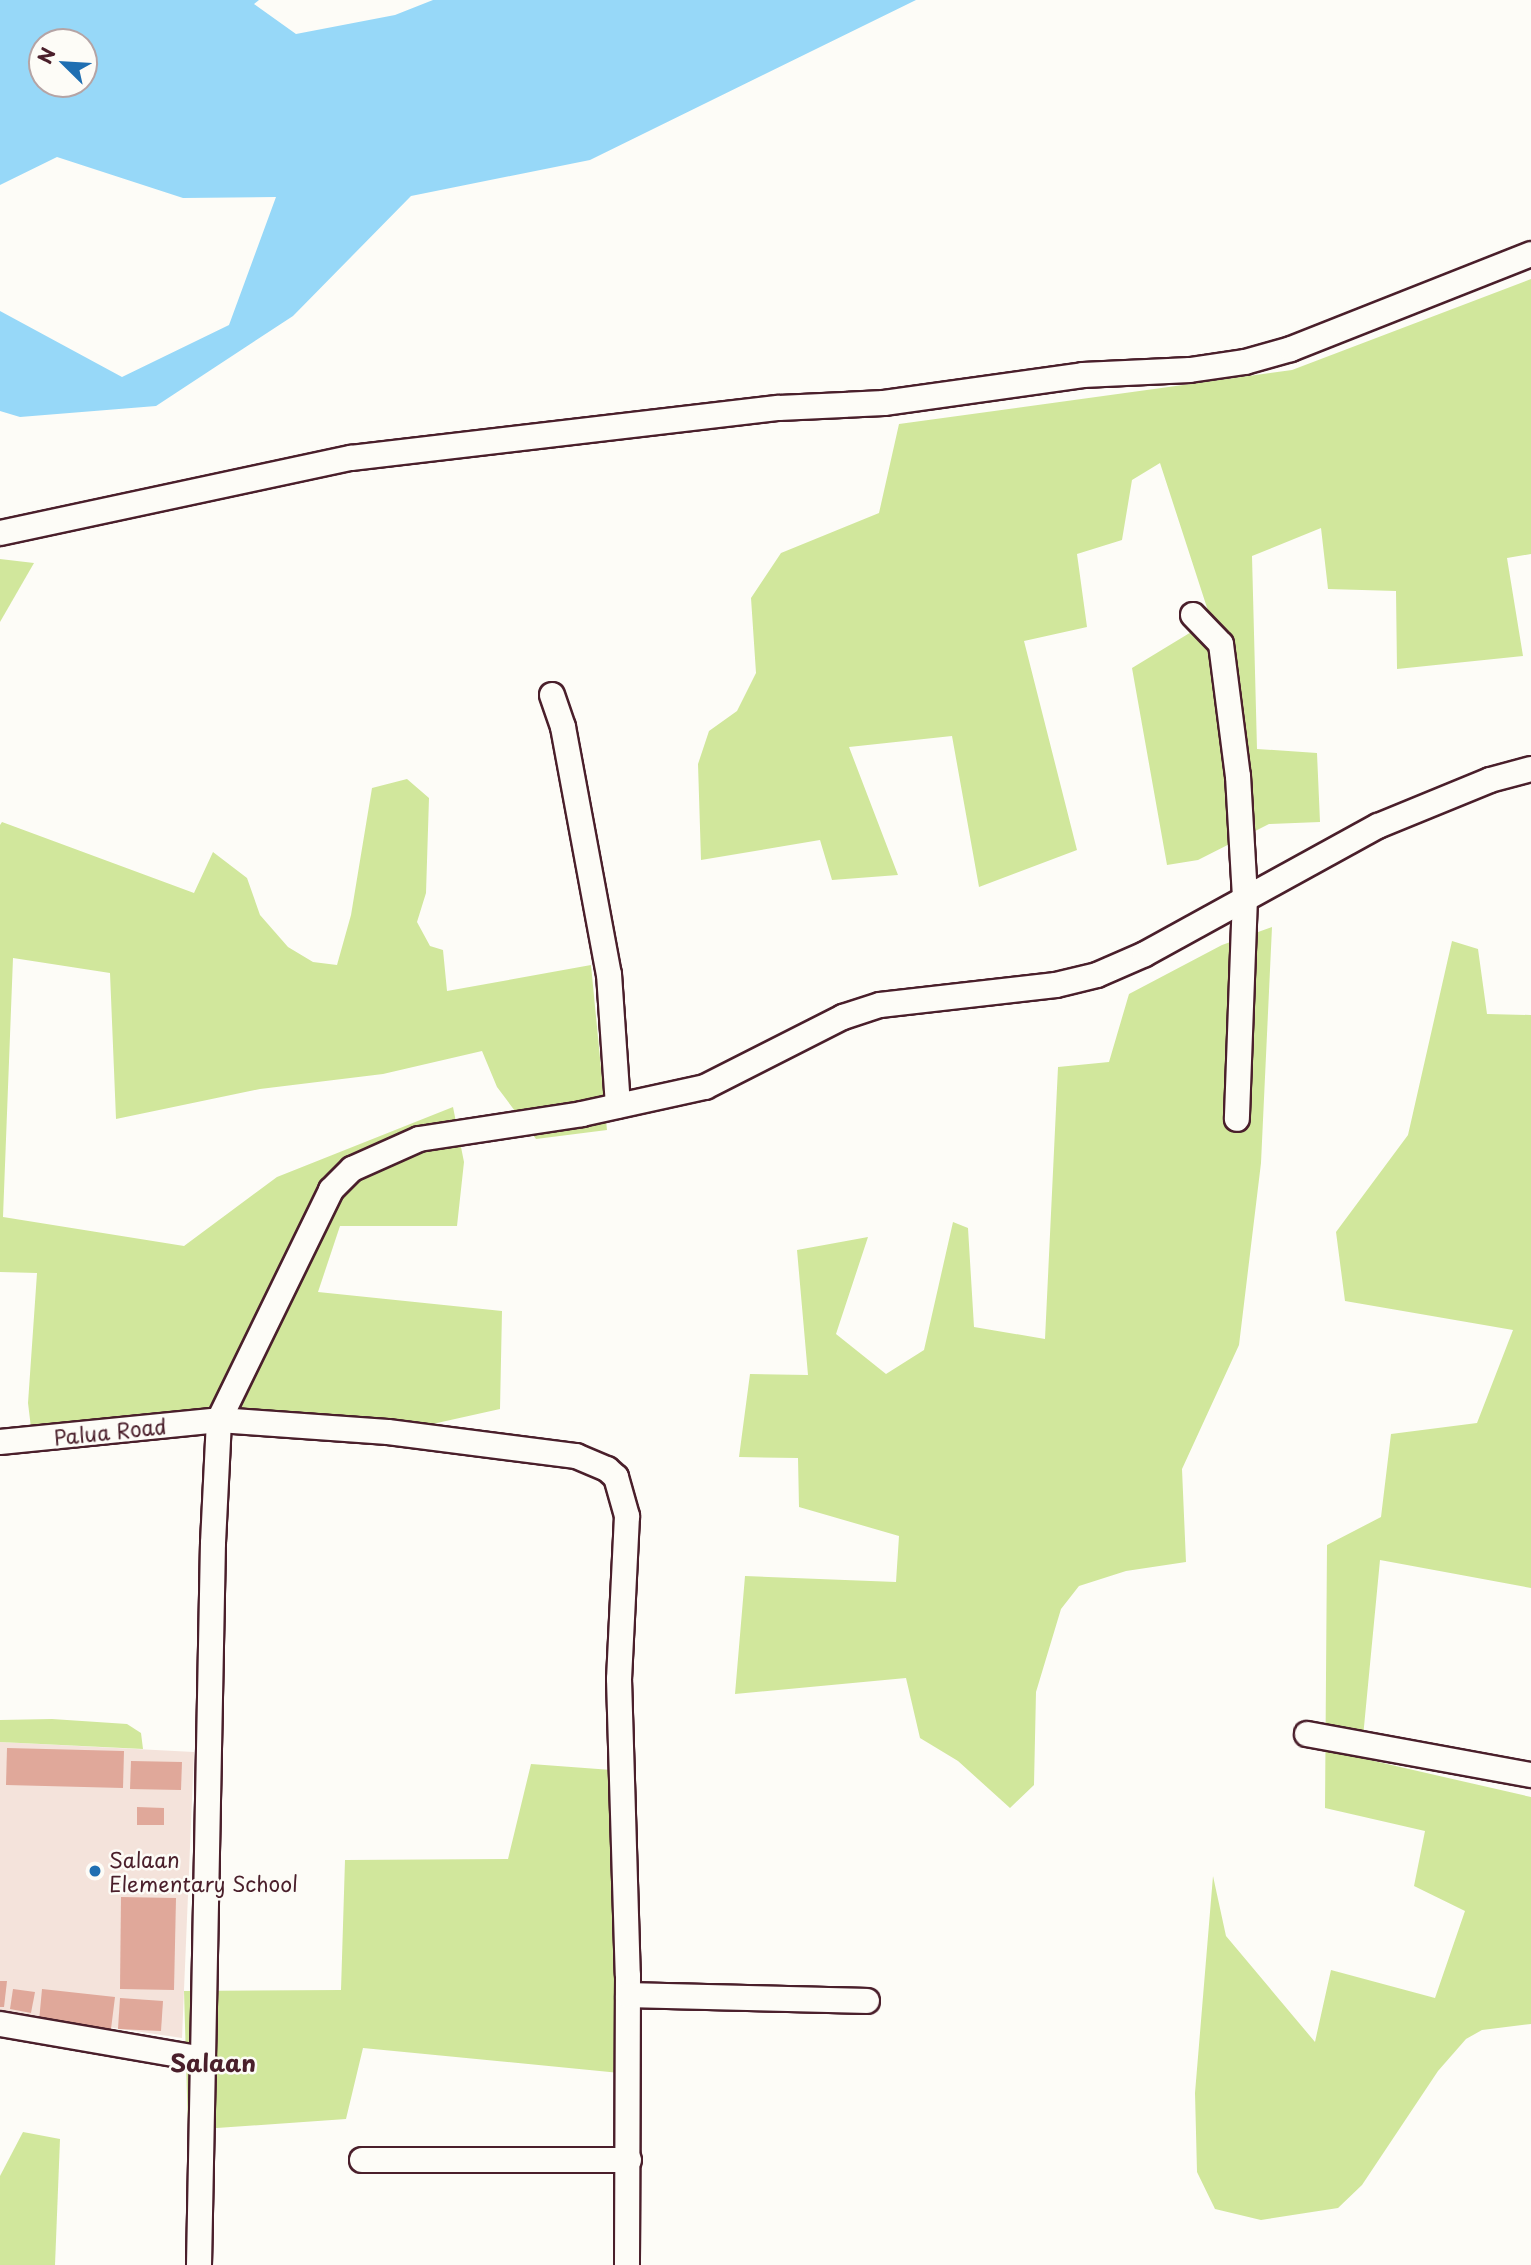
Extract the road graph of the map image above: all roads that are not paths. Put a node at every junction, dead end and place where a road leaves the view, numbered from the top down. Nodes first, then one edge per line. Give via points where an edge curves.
1 (1531, 254) edge
2 (0, 533) edge
3 (1194, 615) dead end
4 (552, 695) dead end
5 (1531, 769) edge
6 (1245, 897) junction
7 (618, 1106) junction
8 (1237, 1119) dead end
9 (219, 1420) junction
10 (0, 1442) edge
11 (1307, 1734) dead end
12 (1531, 1775) edge
13 (628, 1995) junction
14 (867, 2001) dead end
15 (0, 2024) edge
16 (203, 2059) junction
17 (362, 2160) dead end
18 (629, 2160) junction
19 (199, 2265) edge
20 (627, 2265) edge

1 - 2 street via 1291,349 1245,362 1189,370 1070,376 852,406 779,408 351,458
3 - 6 street via 1216,636 1227,669
4 - 7 street via 563,727 609,974
5 - 6 street via 1490,780 1378,826
6 - 7 street via 1145,954 1097,975 1056,985 880,1005 843,1017 705,1087
6 - 8 street
7 - 9 street via 419,1139 352,1169 331,1191 315,1220
9 - 10 street, Palua Road
9 - 13 street, Palua Road via 388,1432 550,1453 595,1463 616,1477 627,1516 619,1679
9 - 16 street
11 - 12 street
13 - 14 street
13 - 18 street, Palua Road
15 - 16 street
16 - 19 street
17 - 18 street
18 - 20 street, Palua Road

